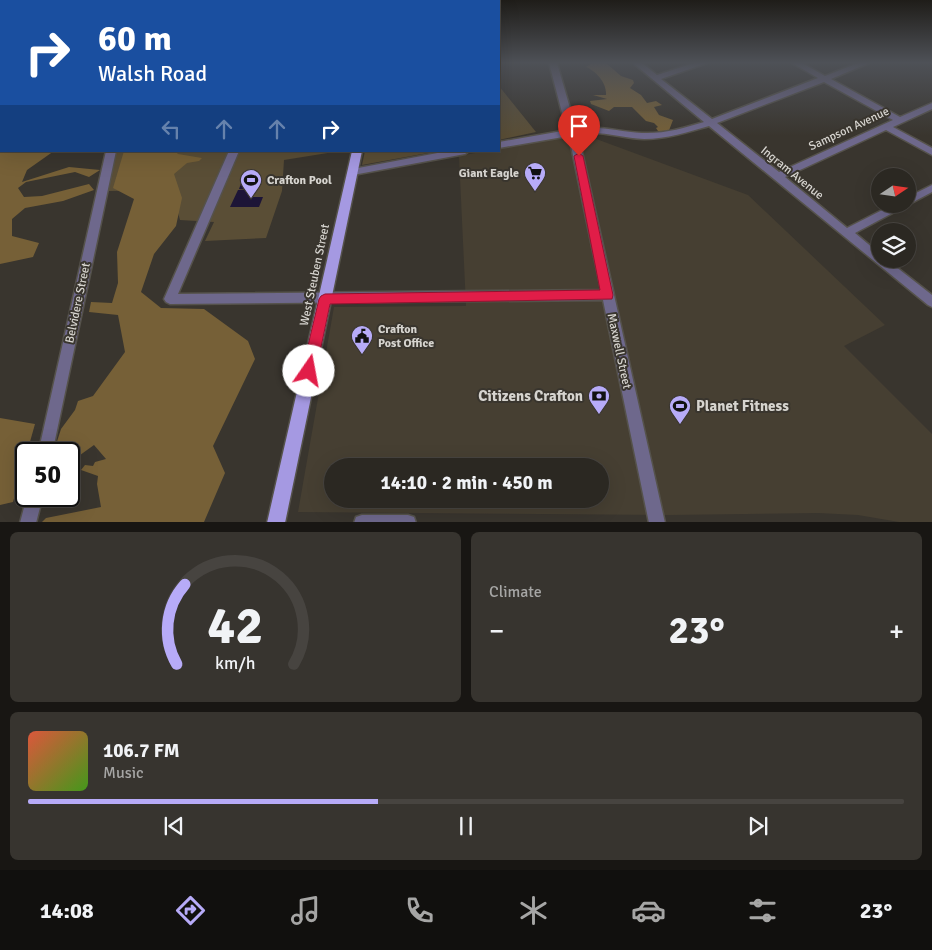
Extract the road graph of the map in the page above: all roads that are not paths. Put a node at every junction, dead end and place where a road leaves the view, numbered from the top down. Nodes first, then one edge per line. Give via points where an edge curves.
1 (559, 87) edge
2 (667, 87) edge
3 (803, 87) edge
4 (840, 87) edge
5 (932, 106) edge
6 (898, 120) junction
7 (710, 122) junction
8 (885, 126) junction
9 (573, 131) junction
10 (500, 145) edge
11 (111, 152) edge
12 (234, 152) edge
13 (357, 152) edge
14 (459, 152) edge
15 (932, 152) edge
16 (353, 172) junction
17 (777, 177) junction
18 (932, 188) edge
19 (916, 197) edge
20 (885, 213) edge
21 (846, 233) junction
22 (607, 295) junction
23 (325, 299) junction
24 (932, 302) edge
25 (48, 442) edge
26 (32, 507) edge
27 (28, 522) edge
28 (276, 522) edge
29 (362, 522) edge
30 (408, 522) edge
31 (657, 522) edge

1 - 9 street, Maxwell Street
2 - 7 street, Ingram Avenue
3 - 7 street
4 - 6 street
5 - 6 street, Sampson Avenue
6 - 8 street, Sampson Avenue
7 - 9 street via 659,136 598,129
7 - 17 street, Ingram Avenue
8 - 15 street
8 - 17 street, Sampson Avenue
9 - 10 street
9 - 22 street, Maxwell Street
11 - 25 street, Belvidere Street
12 - 23 street via 170,299
13 - 16 main road, West Steuben Street
14 - 16 street
16 - 23 main road, West Steuben Street
17 - 21 street, Ingram Avenue
18 - 19 street
20 - 21 street
21 - 24 street, Ingram Avenue
22 - 23 street
22 - 31 street, Maxwell Street
23 - 28 main road, West Steuben Street
26 - 27 street
29 - 30 street

